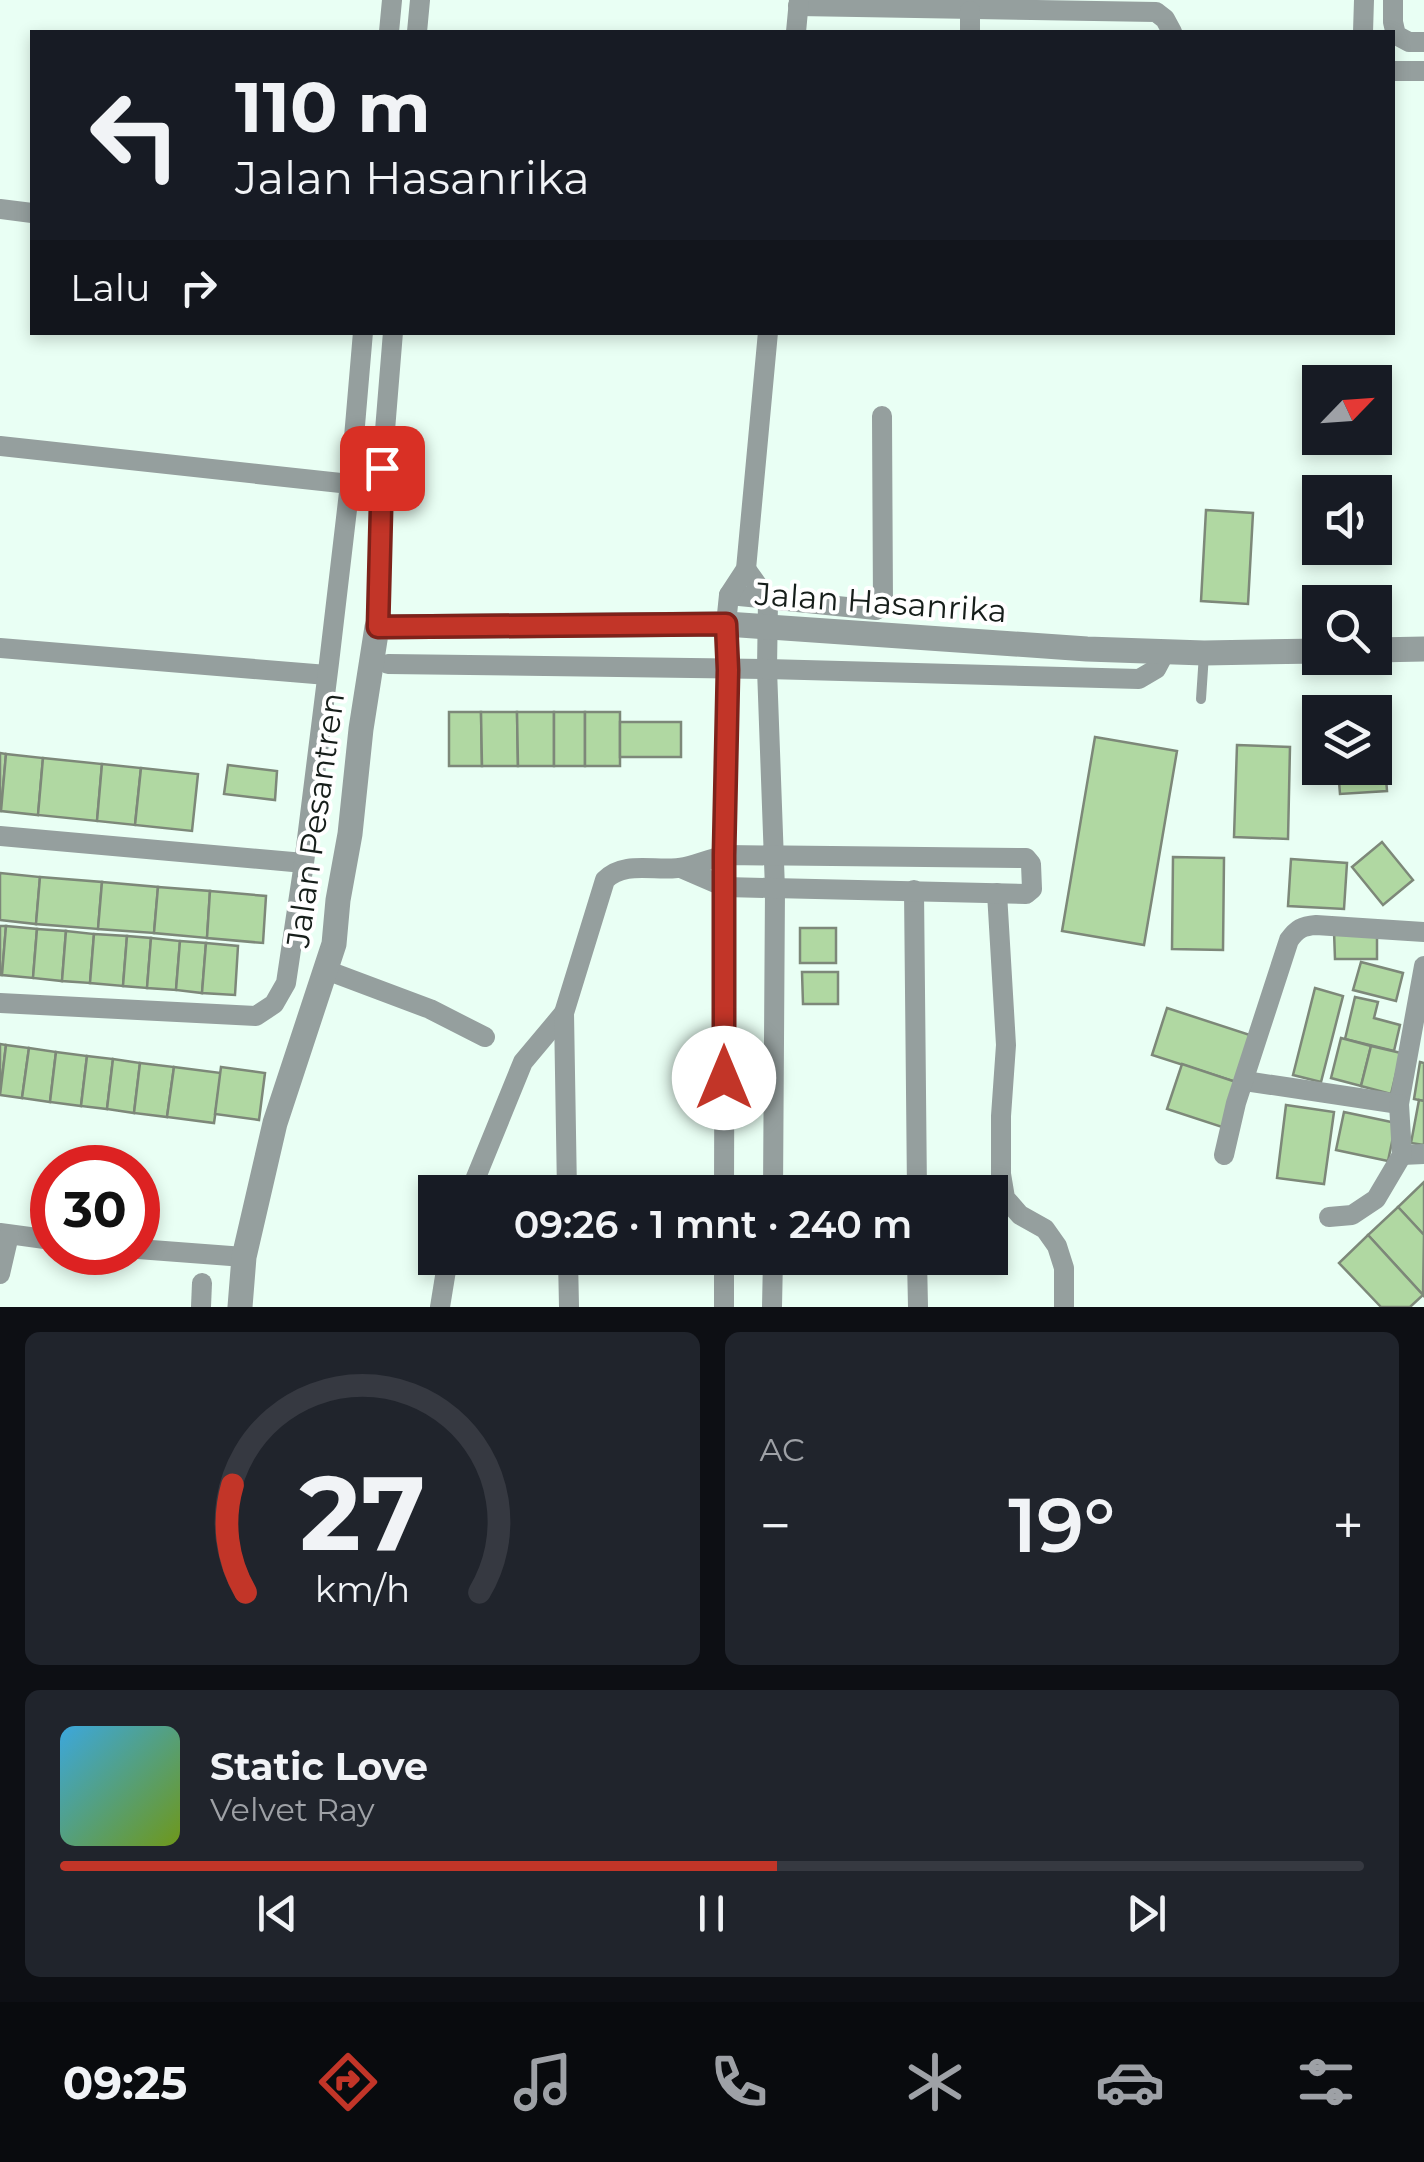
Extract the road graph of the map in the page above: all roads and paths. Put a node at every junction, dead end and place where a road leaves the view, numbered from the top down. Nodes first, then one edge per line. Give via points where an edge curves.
1 (392, 0) edge
2 (420, 0) edge
3 (1364, 0) edge
4 (1394, 0) edge
5 (799, 3) edge
6 (970, 11) junction
7 (389, 30) edge
8 (417, 30) edge
9 (796, 30) edge
10 (970, 30) edge
11 (1171, 30) edge
12 (1364, 30) edge
13 (1394, 30) edge
14 (1395, 37) edge
15 (1424, 42) edge
16 (1395, 70) edge
17 (1424, 71) edge
18 (0, 209) edge
19 (30, 213) edge
20 (363, 335) edge
21 (393, 335) edge
22 (768, 335) edge
23 (882, 416) dead end
24 (0, 446) edge
25 (350, 484) junction
26 (746, 569) junction
27 (729, 595) junction
28 (768, 600) junction
29 (726, 624) junction
30 (378, 627) junction
31 (766, 627) junction
32 (0, 648) edge
33 (1424, 649) edge
34 (1392, 650) edge
35 (1302, 651) edge
36 (1166, 652) junction
37 (1204, 653) junction
38 (388, 664) dead end
39 (766, 669) junction
40 (728, 670) junction
41 (328, 675) junction
42 (1201, 699) dead end
43 (0, 836) edge
44 (724, 855) junction
45 (774, 855) junction
46 (304, 863) junction
47 (681, 868) junction
48 (725, 887) junction
49 (775, 889) junction
50 (914, 890) junction
51 (997, 893) junction
52 (1424, 932) edge
53 (1424, 966) edge
54 (326, 970) junction
55 (0, 1003) edge
56 (1420, 1010) edge
57 (564, 1013) junction
58 (485, 1036) dead end
59 (1244, 1081) junction
60 (1399, 1104) junction
61 (1424, 1154) edge
62 (1402, 1155) junction
63 (1224, 1156) dead end
64 (477, 1175) edge
65 (567, 1175) edge
66 (724, 1175) edge
67 (773, 1175) edge
68 (916, 1175) edge
69 (1330, 1217) dead end
70 (4, 1234) edge
71 (30, 1237) edge
72 (160, 1251) edge
73 (244, 1257) junction
74 (0, 1274) edge
75 (445, 1275) edge
76 (568, 1275) edge
77 (724, 1275) edge
78 (772, 1275) edge
79 (917, 1275) edge
80 (202, 1283) dead end
81 (201, 1307) edge
82 (240, 1307) edge
83 (440, 1307) edge
84 (568, 1307) edge
85 (724, 1307) edge
86 (772, 1307) edge
87 (918, 1307) edge
88 (1064, 1307) edge

1 - 7 street
2 - 8 street
3 - 12 street
4 - 13 street
5 - 6 street
5 - 9 street
6 - 10 street
6 - 11 street via 1156,12
14 - 15 street
16 - 17 street
18 - 19 street
20 - 25 street
21 - 30 street, Jalan Pesantren
22 - 26 street
23 - 28 street via 884,606
24 - 25 street
25 - 41 street
26 - 27 street
26 - 28 street
27 - 28 street
27 - 29 street
28 - 31 street
29 - 30 street, Jalan Hasanrika
29 - 31 street, Jalan Hasanrika
29 - 40 street
30 - 54 street, Jalan Pesantren
31 - 36 street, Jalan Hasanrika
31 - 39 street
32 - 41 street
33 - 34 street
35 - 37 street, Jalan Hasanrika
36 - 37 street, Jalan Hasanrika
36 - 39 street via 1139,679
37 - 42 lane
38 - 40 street
39 - 40 street
39 - 45 street
40 - 44 street
41 - 46 street
43 - 46 street
44 - 45 street
44 - 47 street
44 - 48 street
45 - 49 street
45 - 51 street via 1030,860 1032,889
46 - 55 street via 286,982 274,1004 256,1016
47 - 48 street
47 - 57 street via 622,869 605,880
48 - 49 street
48 - 66 street
49 - 50 street
49 - 67 street
50 - 51 street
50 - 68 street
51 - 88 street via 1006,1044 1004,1198 1057,1246
52 - 59 street via 1316,925 1297,930
53 - 56 street
54 - 58 street
54 - 73 street, Jalan Pesantren via 275,1123
56 - 60 street
57 - 64 street via 523,1062
57 - 65 street
59 - 60 street
59 - 63 street
60 - 62 street
61 - 62 street
62 - 69 street via 1376,1199 1352,1214
70 - 71 street
70 - 74 street
72 - 73 street
73 - 82 street, Jalan Pesantren
75 - 83 street
76 - 84 street
77 - 85 street
78 - 86 street
79 - 87 street
80 - 81 street

